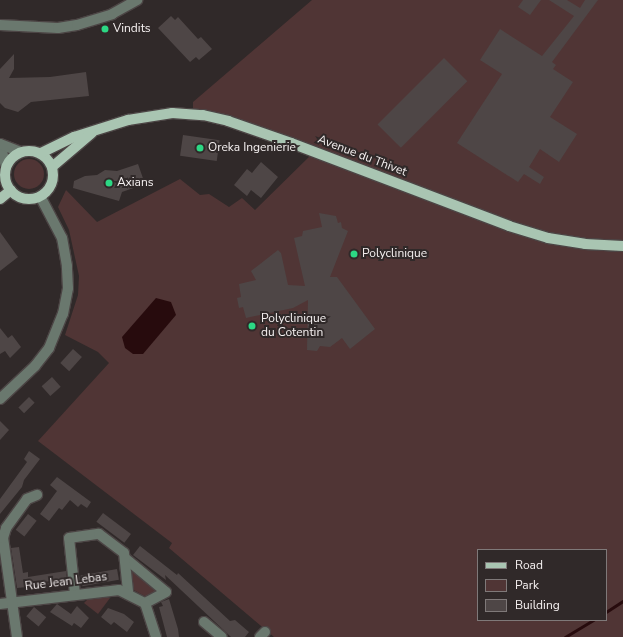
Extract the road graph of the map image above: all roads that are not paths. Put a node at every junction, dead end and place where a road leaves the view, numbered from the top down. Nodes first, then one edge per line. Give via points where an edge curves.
1 (137, 0) edge
2 (0, 25) edge
3 (92, 133) junction
4 (0, 144) edge
5 (21, 152) junction
6 (41, 153) junction
7 (6, 167) junction
8 (52, 167) junction
9 (11, 190) junction
10 (40, 196) junction
11 (0, 199) edge
12 (623, 246) edge
13 (0, 399) edge
14 (37, 495) dead end
15 (125, 558) junction
16 (128, 592) junction
17 (75, 594) junction
18 (5, 603) edge
19 (145, 603) junction
20 (0, 612) edge
21 (204, 622) dead end
22 (17, 637) edge
23 (156, 637) edge
24 (222, 637) edge

1 - 2 street via 112,14 77,25 58,28
3 - 6 main road, Avenue du Thivet via 74,137
3 - 8 main road, Avenue du Thivet
3 - 12 main road, Avenue du Thivet via 149,115 203,115 291,143 509,226 554,239
4 - 5 street
4 - 7 street
5 - 6 main road
5 - 7 main road via 12,157
6 - 8 main road
7 - 9 main road via 6,180
8 - 10 main road via 52,185
9 - 10 main road via 25,198
9 - 11 main road
10 - 13 street via 62,238 68,288 62,314 49,348 35,366
14 - 18 street via 27,499 6,528 3,538
15 - 16 street
15 - 17 street via 124,553 99,534 69,538
15 - 19 street via 166,592
16 - 17 street, Rue Jean Lebas via 109,590
16 - 19 street, Rue Jean Lebas
17 - 18 street, Rue Jean Lebas
18 - 20 street
18 - 22 street
19 - 23 street
21 - 24 street

